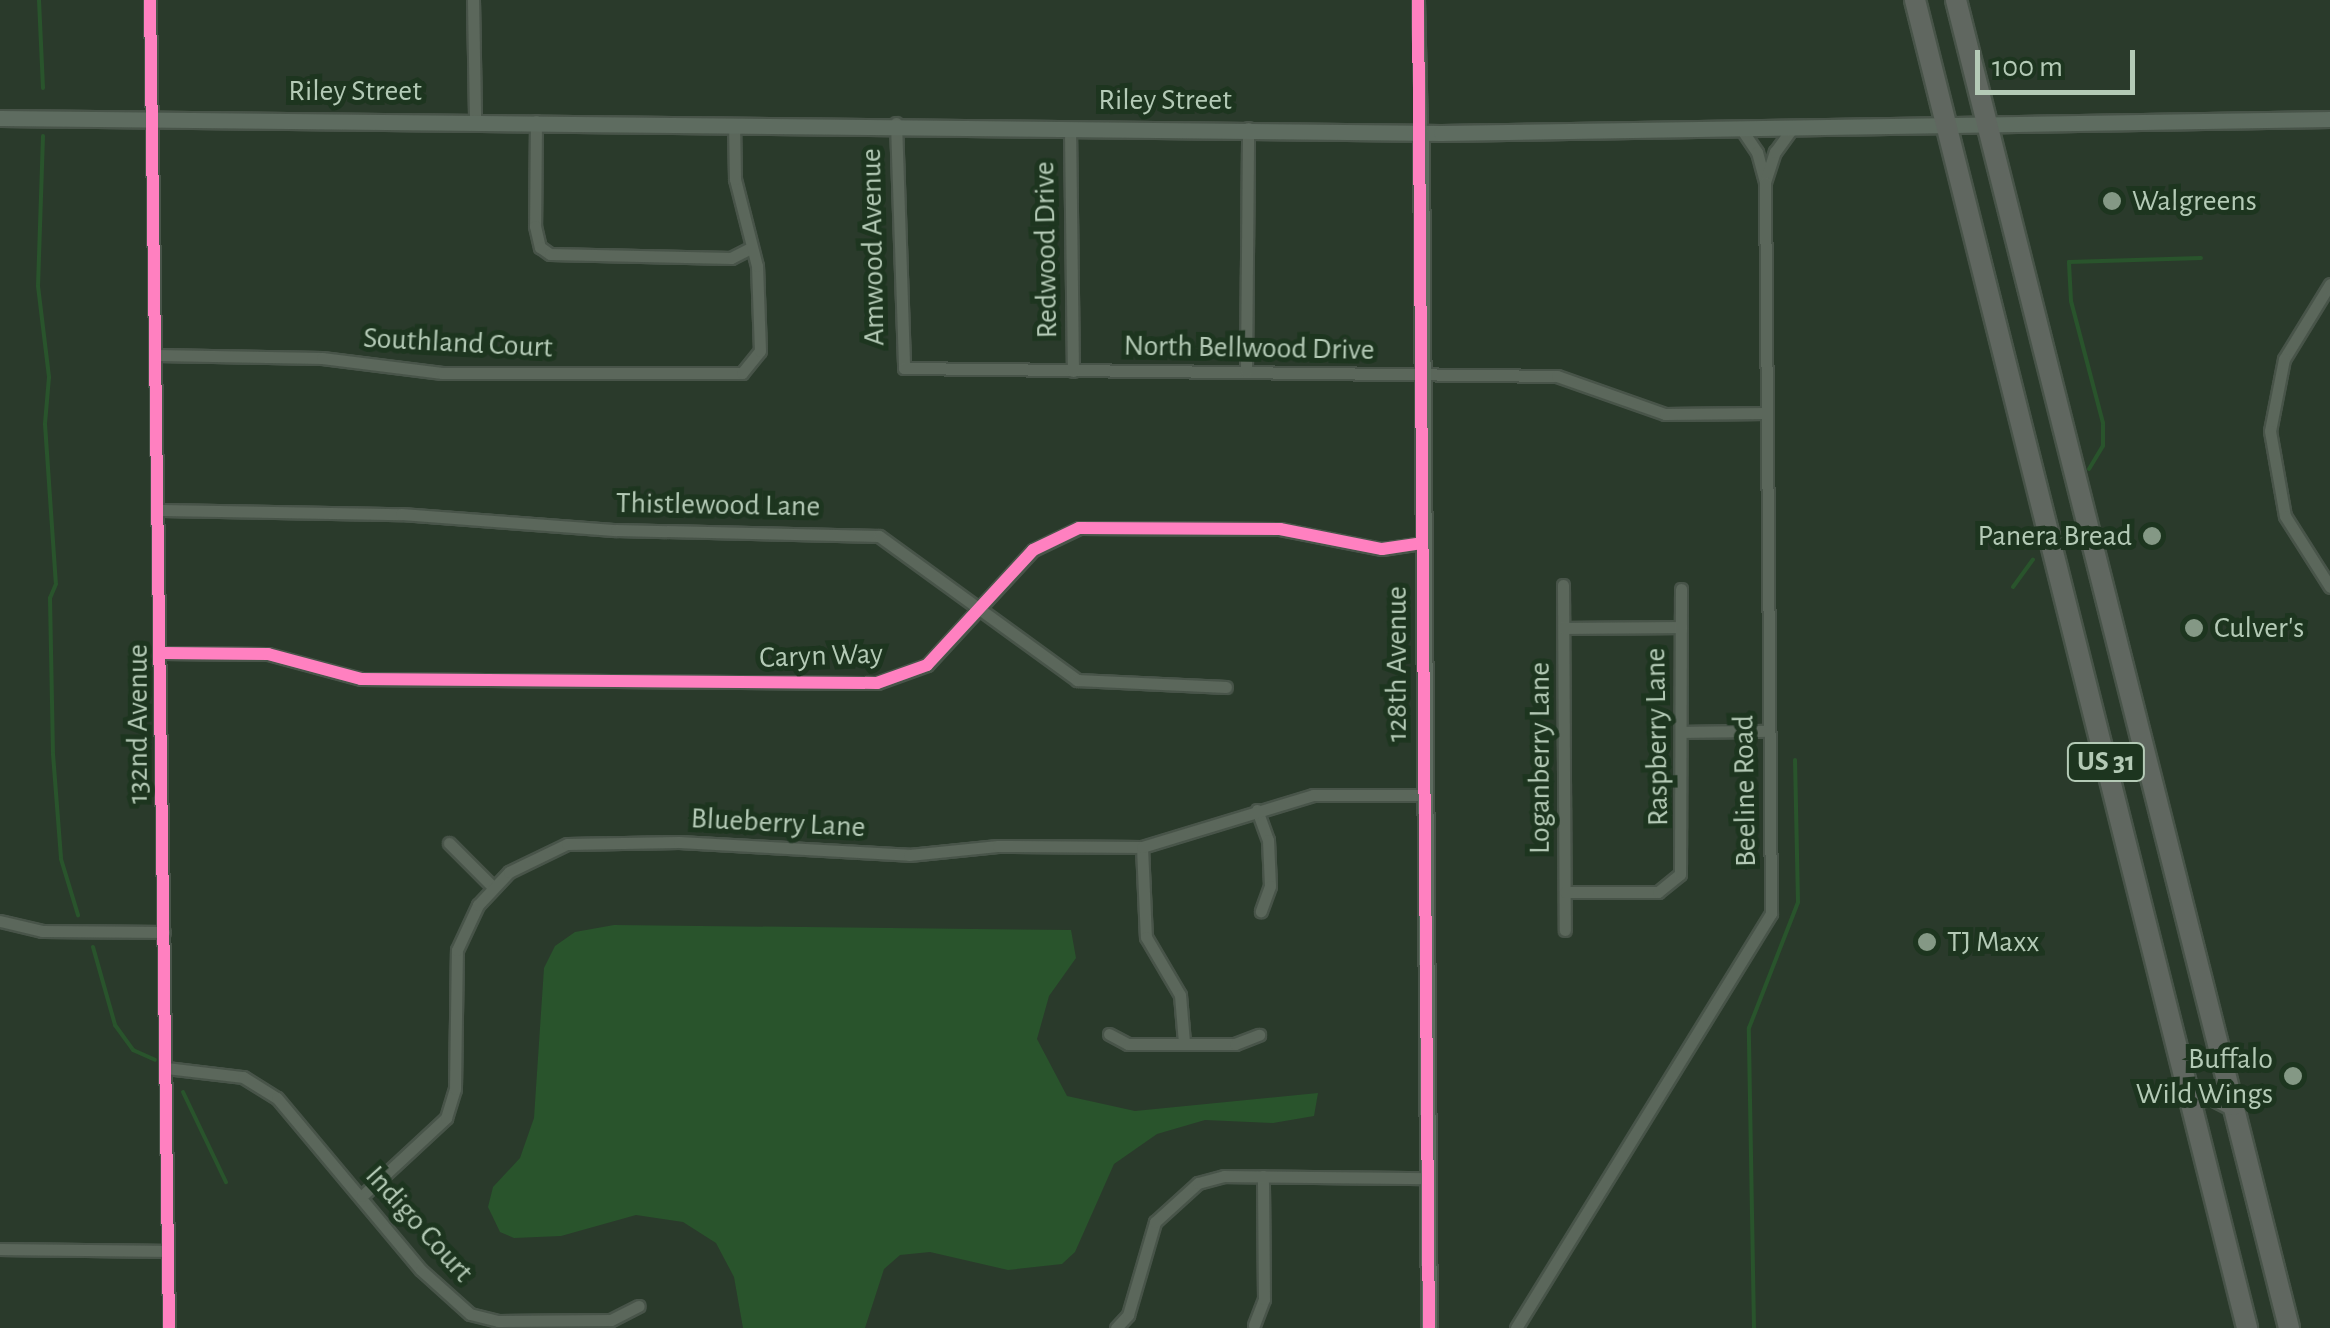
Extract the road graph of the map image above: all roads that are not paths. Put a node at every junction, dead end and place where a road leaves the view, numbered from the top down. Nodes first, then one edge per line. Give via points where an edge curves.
1 (150, 0) edge
2 (472, 0) edge
3 (1418, 0) edge
4 (1915, 0) edge
5 (1956, 0) edge
6 (0, 118) edge
7 (156, 118) junction
8 (475, 118) junction
9 (2330, 119) edge
10 (536, 121) junction
11 (896, 123) junction
12 (1986, 123) junction
13 (734, 124) junction
14 (1946, 124) junction
15 (1740, 126) junction
16 (1794, 126) junction
17 (1070, 128) junction
18 (1248, 128) junction
19 (1421, 133) junction
20 (1765, 182) junction
21 (751, 248) junction
22 (2330, 284) edge
23 (157, 356) junction
24 (904, 368) joint
25 (1073, 371) junction
26 (1246, 371) junction
27 (1422, 374) junction
28 (1766, 413) junction
29 (2022, 426) junction
30 (2065, 436) junction
31 (162, 510) junction
32 (1422, 543) junction
33 (1562, 585) dead end
34 (2330, 587) edge
35 (1680, 589) dead end
36 (980, 611) junction
37 (1681, 627) junction
38 (1564, 628) junction
39 (163, 653) junction
40 (1226, 687) dead end
41 (1769, 731) junction
42 (1681, 732) junction
43 (1422, 795) junction
44 (1257, 810) junction
45 (449, 843) dead end
46 (1142, 847) junction
47 (492, 886) junction
48 (1565, 892) junction
49 (1261, 911) dead end
50 (0, 921) edge
51 (1565, 930) dead end
52 (164, 932) junction
53 (1109, 1034) dead end
54 (1259, 1035) dead end
55 (1184, 1044) junction
56 (166, 1068) junction
57 (2190, 1098) junction
58 (2232, 1105) junction
59 (1264, 1176) junction
60 (1426, 1178) junction
61 (362, 1196) junction
62 (0, 1250) edge
63 (168, 1251) junction
64 (640, 1306) dead end
65 (1254, 1325) dead end
66 (169, 1328) edge
67 (1116, 1328) edge
68 (1429, 1328) edge
69 (1516, 1328) edge
70 (2248, 1328) edge
71 (2289, 1328) edge

1 - 7 street, 132nd Avenue
2 - 8 street
3 - 19 street, 128th Avenue
4 - 14 highway, US 31
5 - 12 highway, US 31
6 - 7 main road, Riley Street
7 - 8 main road, Riley Street
7 - 23 street, 132nd Avenue
8 - 10 main road, Riley Street
9 - 12 main road, Riley Street
10 - 13 main road, Riley Street
10 - 21 street via 536,226 540,247 550,254 730,258
11 - 13 main road, Riley Street
11 - 17 main road, Riley Street
11 - 24 street, Amwood Avenue
12 - 14 main road, Riley Street
12 - 30 highway, US 31
13 - 21 street via 734,179
14 - 16 main road, Riley Street
14 - 29 highway, US 31
15 - 16 main road, Riley Street
15 - 19 main road, Riley Street
15 - 20 street, Beeline Road
16 - 20 street, Beeline Road
17 - 18 main road, Riley Street
17 - 25 street, Redwood Drive
18 - 19 main road, Riley Street
18 - 26 street
19 - 27 main road, 128th Avenue
20 - 28 street, Beeline Road
21 - 23 street, Southland Court via 760,351 742,373 442,373 322,358
22 - 34 street via 2284,359 2270,431 2285,516
23 - 31 street, 132nd Avenue
24 - 25 street, North Bellwood Drive
25 - 26 street, North Bellwood Drive
26 - 27 street, North Bellwood Drive
27 - 28 street, North Bellwood Drive via 1557,376 1665,414
27 - 32 main road, 128th Avenue
28 - 41 street, Beeline Road
29 - 30 highway via 2037,438
29 - 57 highway, US 31
30 - 58 highway, US 31
31 - 36 street, Thistlewood Lane via 401,514 616,530 844,531 879,536
31 - 39 street, 132nd Avenue
32 - 36 street, Caryn Way via 1382,549 1280,529 1079,528 1033,550
32 - 43 main road, 128th Avenue
33 - 38 street, Loganberry Lane
35 - 37 street, Raspberry Lane
36 - 39 street, Caryn Way via 927,665 904,678 860,684 360,679 268,654
36 - 40 street, Thistlewood Lane via 1077,680
37 - 38 street
37 - 42 street, Raspberry Lane
38 - 48 street, Loganberry Lane
39 - 52 street, 132nd Avenue
41 - 42 street
41 - 69 street, Beeline Road via 1771,913
42 - 48 street, Raspberry Lane via 1683,856 1676,882 1648,893
43 - 44 street, Blueberry Lane via 1313,795
43 - 60 main road, 128th Avenue
44 - 46 street, Blueberry Lane
44 - 49 street via 1268,840 1270,886
45 - 47 street
46 - 47 street, Blueberry Lane via 998,846 909,855 584,842 527,860
46 - 55 street via 1146,937 1180,995
47 - 61 street, Blueberry Lane via 457,950 455,1089 446,1118
48 - 51 street, Loganberry Lane
50 - 52 street via 42,931
52 - 56 street, 132nd Avenue
53 - 55 street via 1128,1044
54 - 55 street via 1236,1044
56 - 61 street, Indigo Court via 262,1086
56 - 63 street, 132nd Avenue
57 - 58 highway via 2212,1095
57 - 70 highway, US 31
58 - 71 highway, US 31
59 - 60 street
59 - 65 street via 1264,1299
59 - 67 street via 1210,1178 1172,1201 1151,1230 1128,1315
60 - 68 main road, 128th Avenue
61 - 64 street, Indigo Court via 421,1270 470,1314 498,1321 611,1320
62 - 63 street
63 - 66 street, 132nd Avenue

